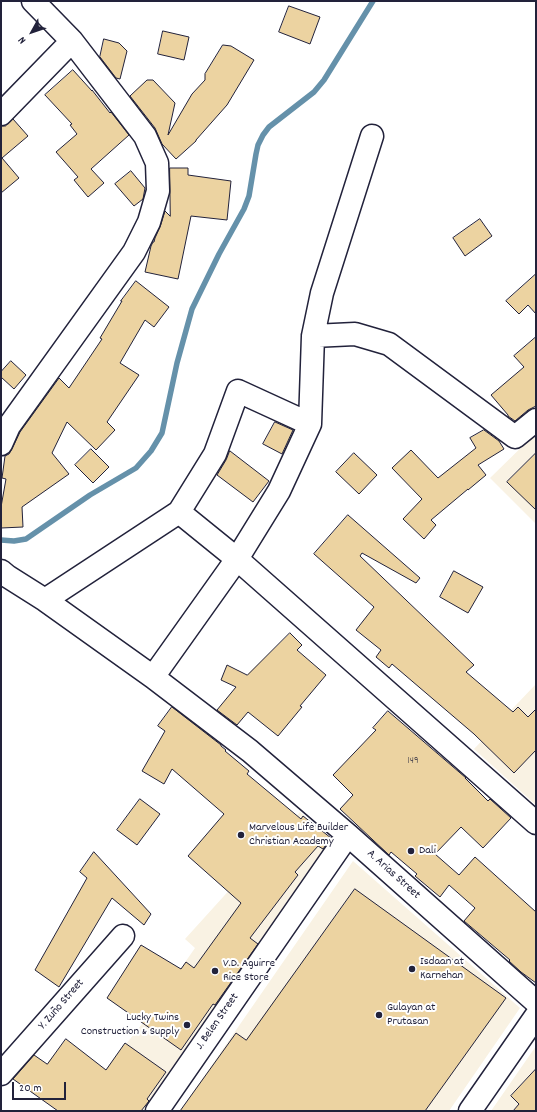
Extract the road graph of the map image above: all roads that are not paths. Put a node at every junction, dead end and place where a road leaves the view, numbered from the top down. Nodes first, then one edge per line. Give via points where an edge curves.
1 (33, 1) edge
2 (72, 41) junction
3 (1, 114) edge
4 (372, 136) dead end
5 (314, 336) junction
6 (536, 420) edge
7 (310, 424) junction
8 (1, 444) edge
9 (179, 512) junction
10 (237, 559) junction
11 (1, 570) edge
12 (45, 600) junction
13 (153, 677) junction
14 (536, 823) edge
15 (348, 835) junction
16 (123, 936) dead end
17 (536, 1002) edge
18 (536, 1016) edge
19 (1, 1074) edge
20 (156, 1111) edge
21 (470, 1111) edge

1 - 2 street
2 - 3 street
2 - 8 street via 144,136 157,163 158,191 149,222 134,252 9,426
4 - 5 street via 322,293
5 - 6 street via 355,334 389,344 515,437
5 - 7 street
7 - 9 street via 238,391 215,454
7 - 10 street via 279,491
9 - 10 street
9 - 12 street
10 - 13 street
10 - 14 street
11 - 12 street, A. Arias Street
12 - 13 street, A. Arias Street
13 - 15 street, A. Arias Street via 250,751
15 - 17 street, A. Arias Street
15 - 20 street, J. Belen Street
16 - 19 street, Y. Zuño Street
18 - 21 street

